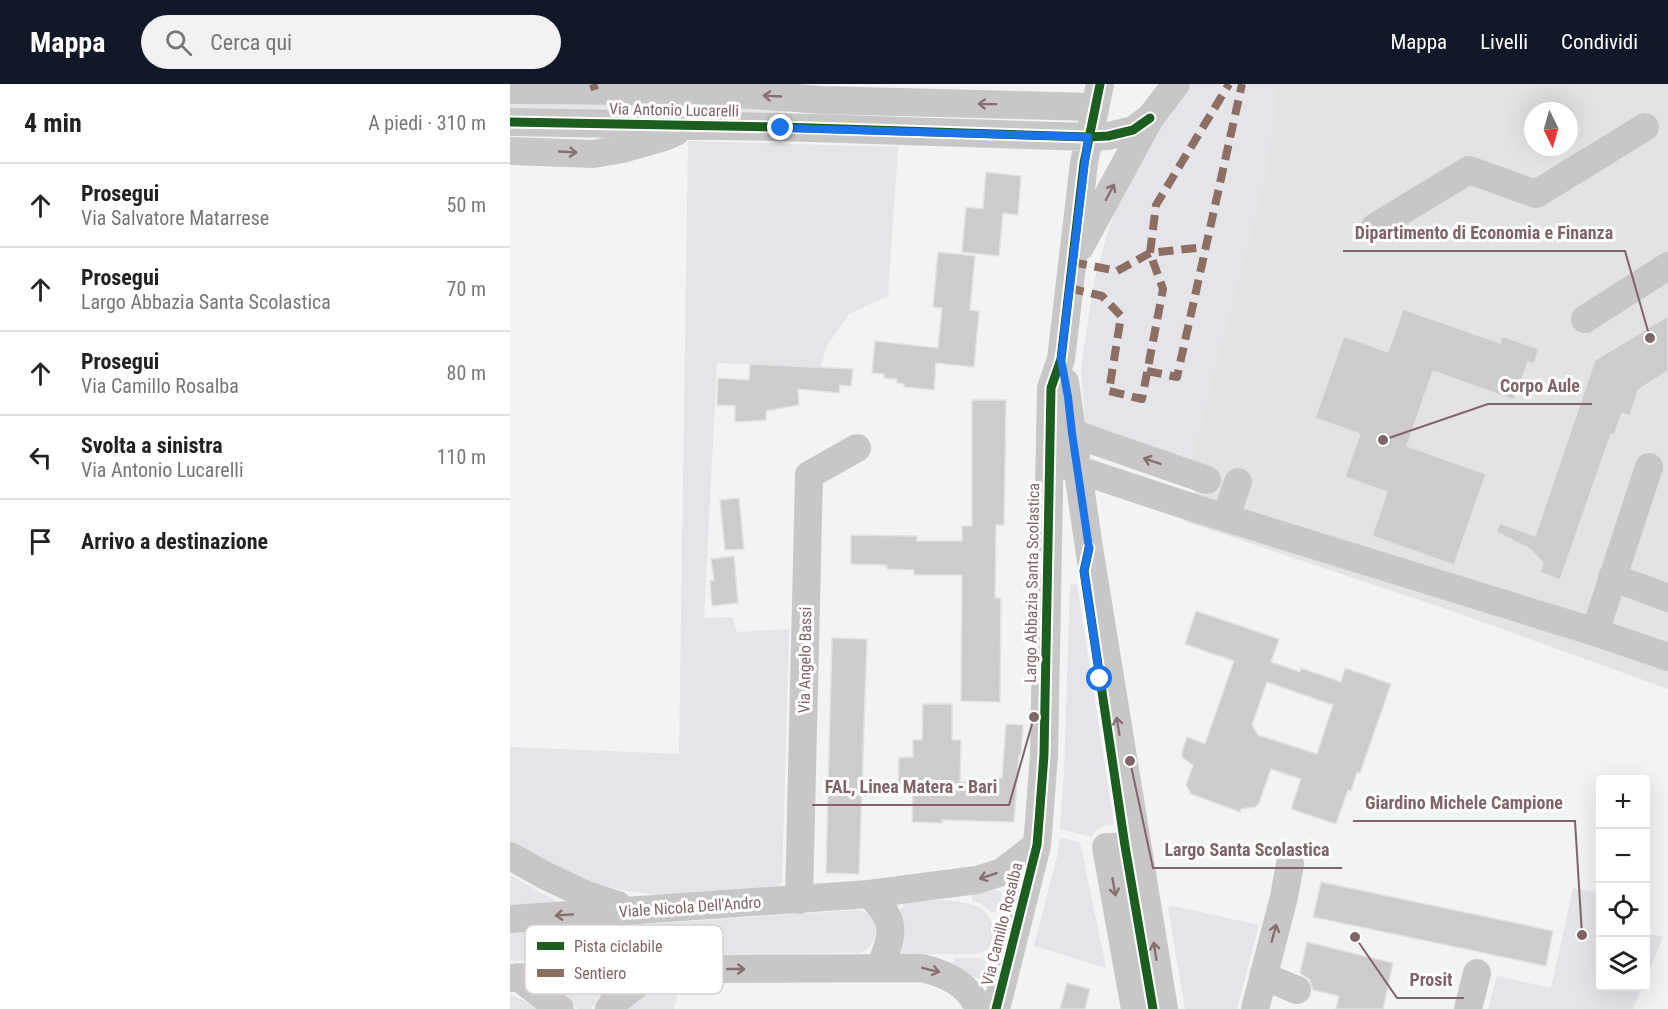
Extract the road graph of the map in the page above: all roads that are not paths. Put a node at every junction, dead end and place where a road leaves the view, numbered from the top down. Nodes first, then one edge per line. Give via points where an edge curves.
1 (1176, 84) edge
2 (572, 87) edge
3 (671, 88) edge
4 (735, 89) edge
5 (510, 90) edge
6 (821, 92) edge
7 (1097, 95) edge
8 (1046, 98) edge
9 (1150, 118) junction
10 (510, 122) edge
11 (692, 126) junction
12 (1646, 127) dead end
13 (1031, 135) junction
14 (1088, 137) junction
15 (510, 151) edge
16 (1375, 226) dead end
17 (1072, 262) junction
18 (1668, 266) edge
19 (1585, 319) dead end
20 (1061, 435) junction
21 (857, 448) dead end
22 (1050, 467) junction
23 (1649, 467) dead end
24 (1078, 470) junction
25 (1238, 482) dead end
26 (1197, 509) junction
27 (1226, 517) junction
28 (1049, 544) junction
29 (1089, 548) junction
30 (1612, 577) junction
31 (1668, 598) edge
32 (1595, 632) junction
33 (1668, 657) edge
34 (1037, 845) junction
35 (1137, 846) junction
36 (510, 856) edge
37 (1290, 864) dead end
38 (869, 894) junction
39 (799, 900) junction
40 (634, 910) junction
41 (510, 919) edge
42 (880, 968) junction
43 (723, 970) edge
44 (1478, 973) dead end
45 (1263, 976) junction
46 (1297, 990) dead end
47 (538, 994) edge
48 (624, 994) edge
49 (560, 1009) edge
50 (609, 1009) edge
51 (980, 1009) edge
52 (996, 1009) edge
53 (1135, 1009) edge
54 (1164, 1009) edge
55 (1255, 1009) edge
56 (1468, 1009) edge

1 - 9 street
2 - 3 street, Via Antonio Lucarelli via 631,91
2 - 5 street, Via Antonio Lucarelli
3 - 4 street, Via Antonio Lucarelli
6 -> 4 street, Via Antonio Lucarelli
8 -> 6 street, Via Antonio Lucarelli
7 - 8 street, Via Antonio Lucarelli
7 - 14 street
8 - 13 street
9 - 14 street, Via Antonio Lucarelli via 1132,130
17 -> 9 street
10 - 11 street, Via Antonio Lucarelli
11 - 13 street, Via Antonio Lucarelli
15 -> 11 street via 593,154
12 - 16 street via 1536,194 1469,170
13 - 14 street, Via Antonio Lucarelli
14 - 17 street
17 - 20 street, Largo Abbazia Santa Scolastica via 1061,359 1052,388
18 - 19 street
20 - 22 street, Largo Abbazia Santa Scolastica
20 - 24 street, Largo Abbazia Santa Scolastica
26 -> 20 street via 1209,475
21 - 39 street, Via Angelo Bassi via 809,475
22 - 24 street via 1064,465
22 - 28 street, Largo Abbazia Santa Scolastica
23 - 30 street
24 - 26 street
24 - 29 street, Largo Abbazia Santa Scolastica
25 - 27 street
26 - 27 street
27 - 32 street
28 - 29 street via 1072,543
28 - 34 street, Largo Abbazia Santa Scolastica via 1044,755
35 -> 29 street, Largo Abbazia Santa Scolastica
30 - 31 street
30 - 32 street
32 - 33 street
34 -> 38 street, Viale Nicola Dell'Andro via 1002,872 977,880
34 - 52 street, Via Camillo Rosalba
35 -> 53 street via 1106,847
54 -> 35 street, Largo Abbazia Santa Scolastica
36 - 40 street via 584,894
45 -> 37 street
38 - 39 street, Viale Nicola Dell'Andro
38 - 42 street via 888,917 891,939
39 - 40 street, Viale Nicola Dell'Andro
40 -> 41 street, Viale Nicola Dell'Andro
43 -> 42 street
42 -> 51 street via 922,968 944,973 962,985
44 - 56 street
45 - 46 street
45 - 55 street
47 - 49 street
48 - 50 street

